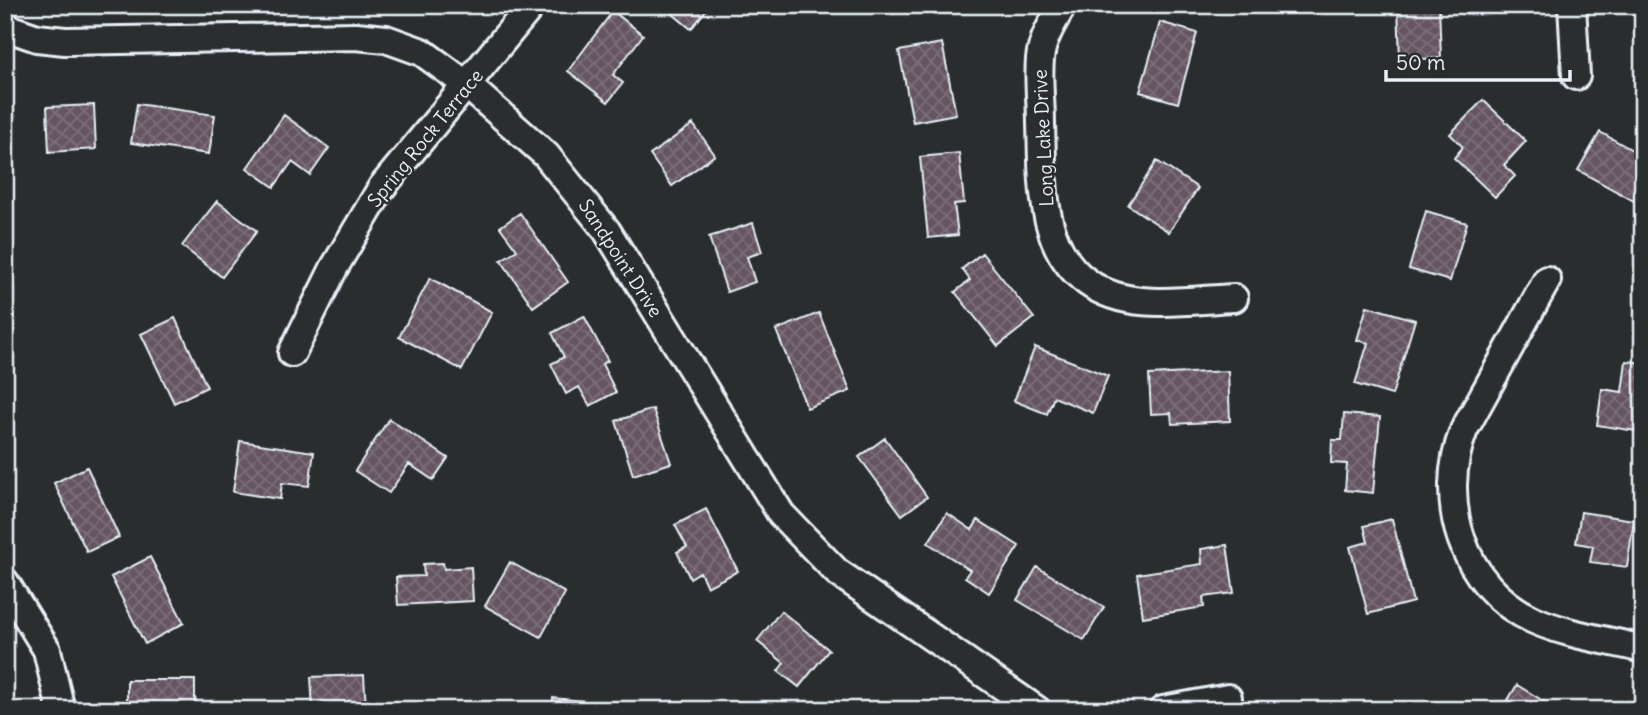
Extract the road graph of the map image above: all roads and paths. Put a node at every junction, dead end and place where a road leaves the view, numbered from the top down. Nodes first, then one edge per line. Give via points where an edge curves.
1 (532, 5) edge
2 (1063, 5) edge
3 (1572, 5) edge
4 (5, 27) edge
5 (1576, 76) dead end
6 (467, 85) junction
7 (1547, 280) dead end
8 (1234, 298) dead end
9 (292, 353) dead end
10 (5, 582) edge
11 (1643, 649) edge
12 (1228, 698) dead end
13 (61, 710) edge
14 (1037, 710) edge
15 (1163, 710) edge

1 - 6 street, Spring Rock Terrace
2 - 8 street, Long Lake Drive via 1048,30 1040,58 1043,196 1060,248 1088,283 1121,298 1141,302
3 - 5 street
4 - 6 street, Sandpoint Drive via 65,41 386,39 422,52
6 - 9 street, Spring Rock Terrace via 368,208
6 - 14 street, Sandpoint Drive via 547,155 607,231 782,514 810,547 836,572
7 - 11 street via 1455,453 1451,499 1457,526 1481,578 1501,599 1533,620
10 - 13 street via 47,650
12 - 15 street

